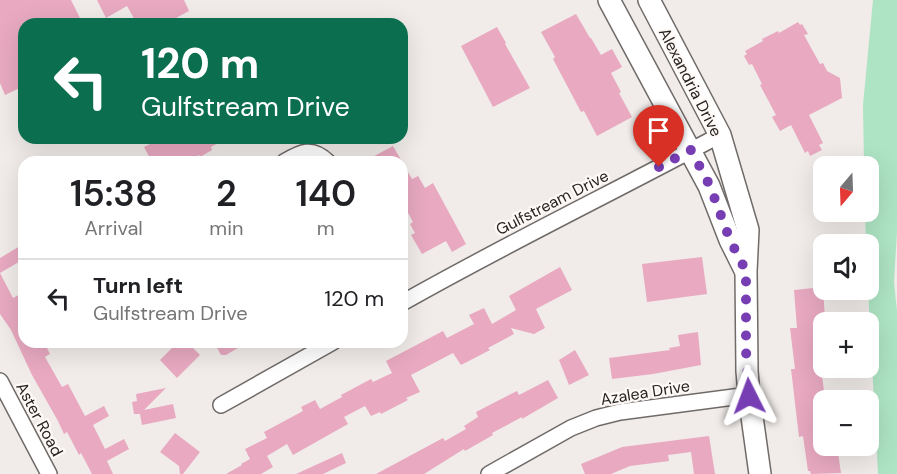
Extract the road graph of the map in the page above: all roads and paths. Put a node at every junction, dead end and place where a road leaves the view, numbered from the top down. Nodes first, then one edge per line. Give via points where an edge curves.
1 (609, 0) edge
2 (648, 0) edge
3 (720, 135) junction
4 (691, 150) junction
5 (295, 156) edge
6 (321, 156) edge
7 (746, 271) junction
8 (408, 296) edge
9 (322, 348) edge
10 (0, 381) edge
11 (749, 396) junction
12 (221, 405) dead end
13 (49, 474) edge
14 (489, 474) edge
15 (760, 474) edge

1 - 4 street, Alexandria Drive
2 - 3 street, Alexandria Drive
3 - 4 street, Gulfstream Drive
3 - 7 street, Alexandria Drive via 748,230
4 - 7 street, Alexandria Drive
4 - 8 street, Gulfstream Drive
5 - 6 street via 311,152
7 - 11 street, Alexandria Drive
9 - 12 street
10 - 13 street, Aster Road
11 - 14 street, Azalea Drive via 596,418
11 - 15 street, Alexandria Drive

